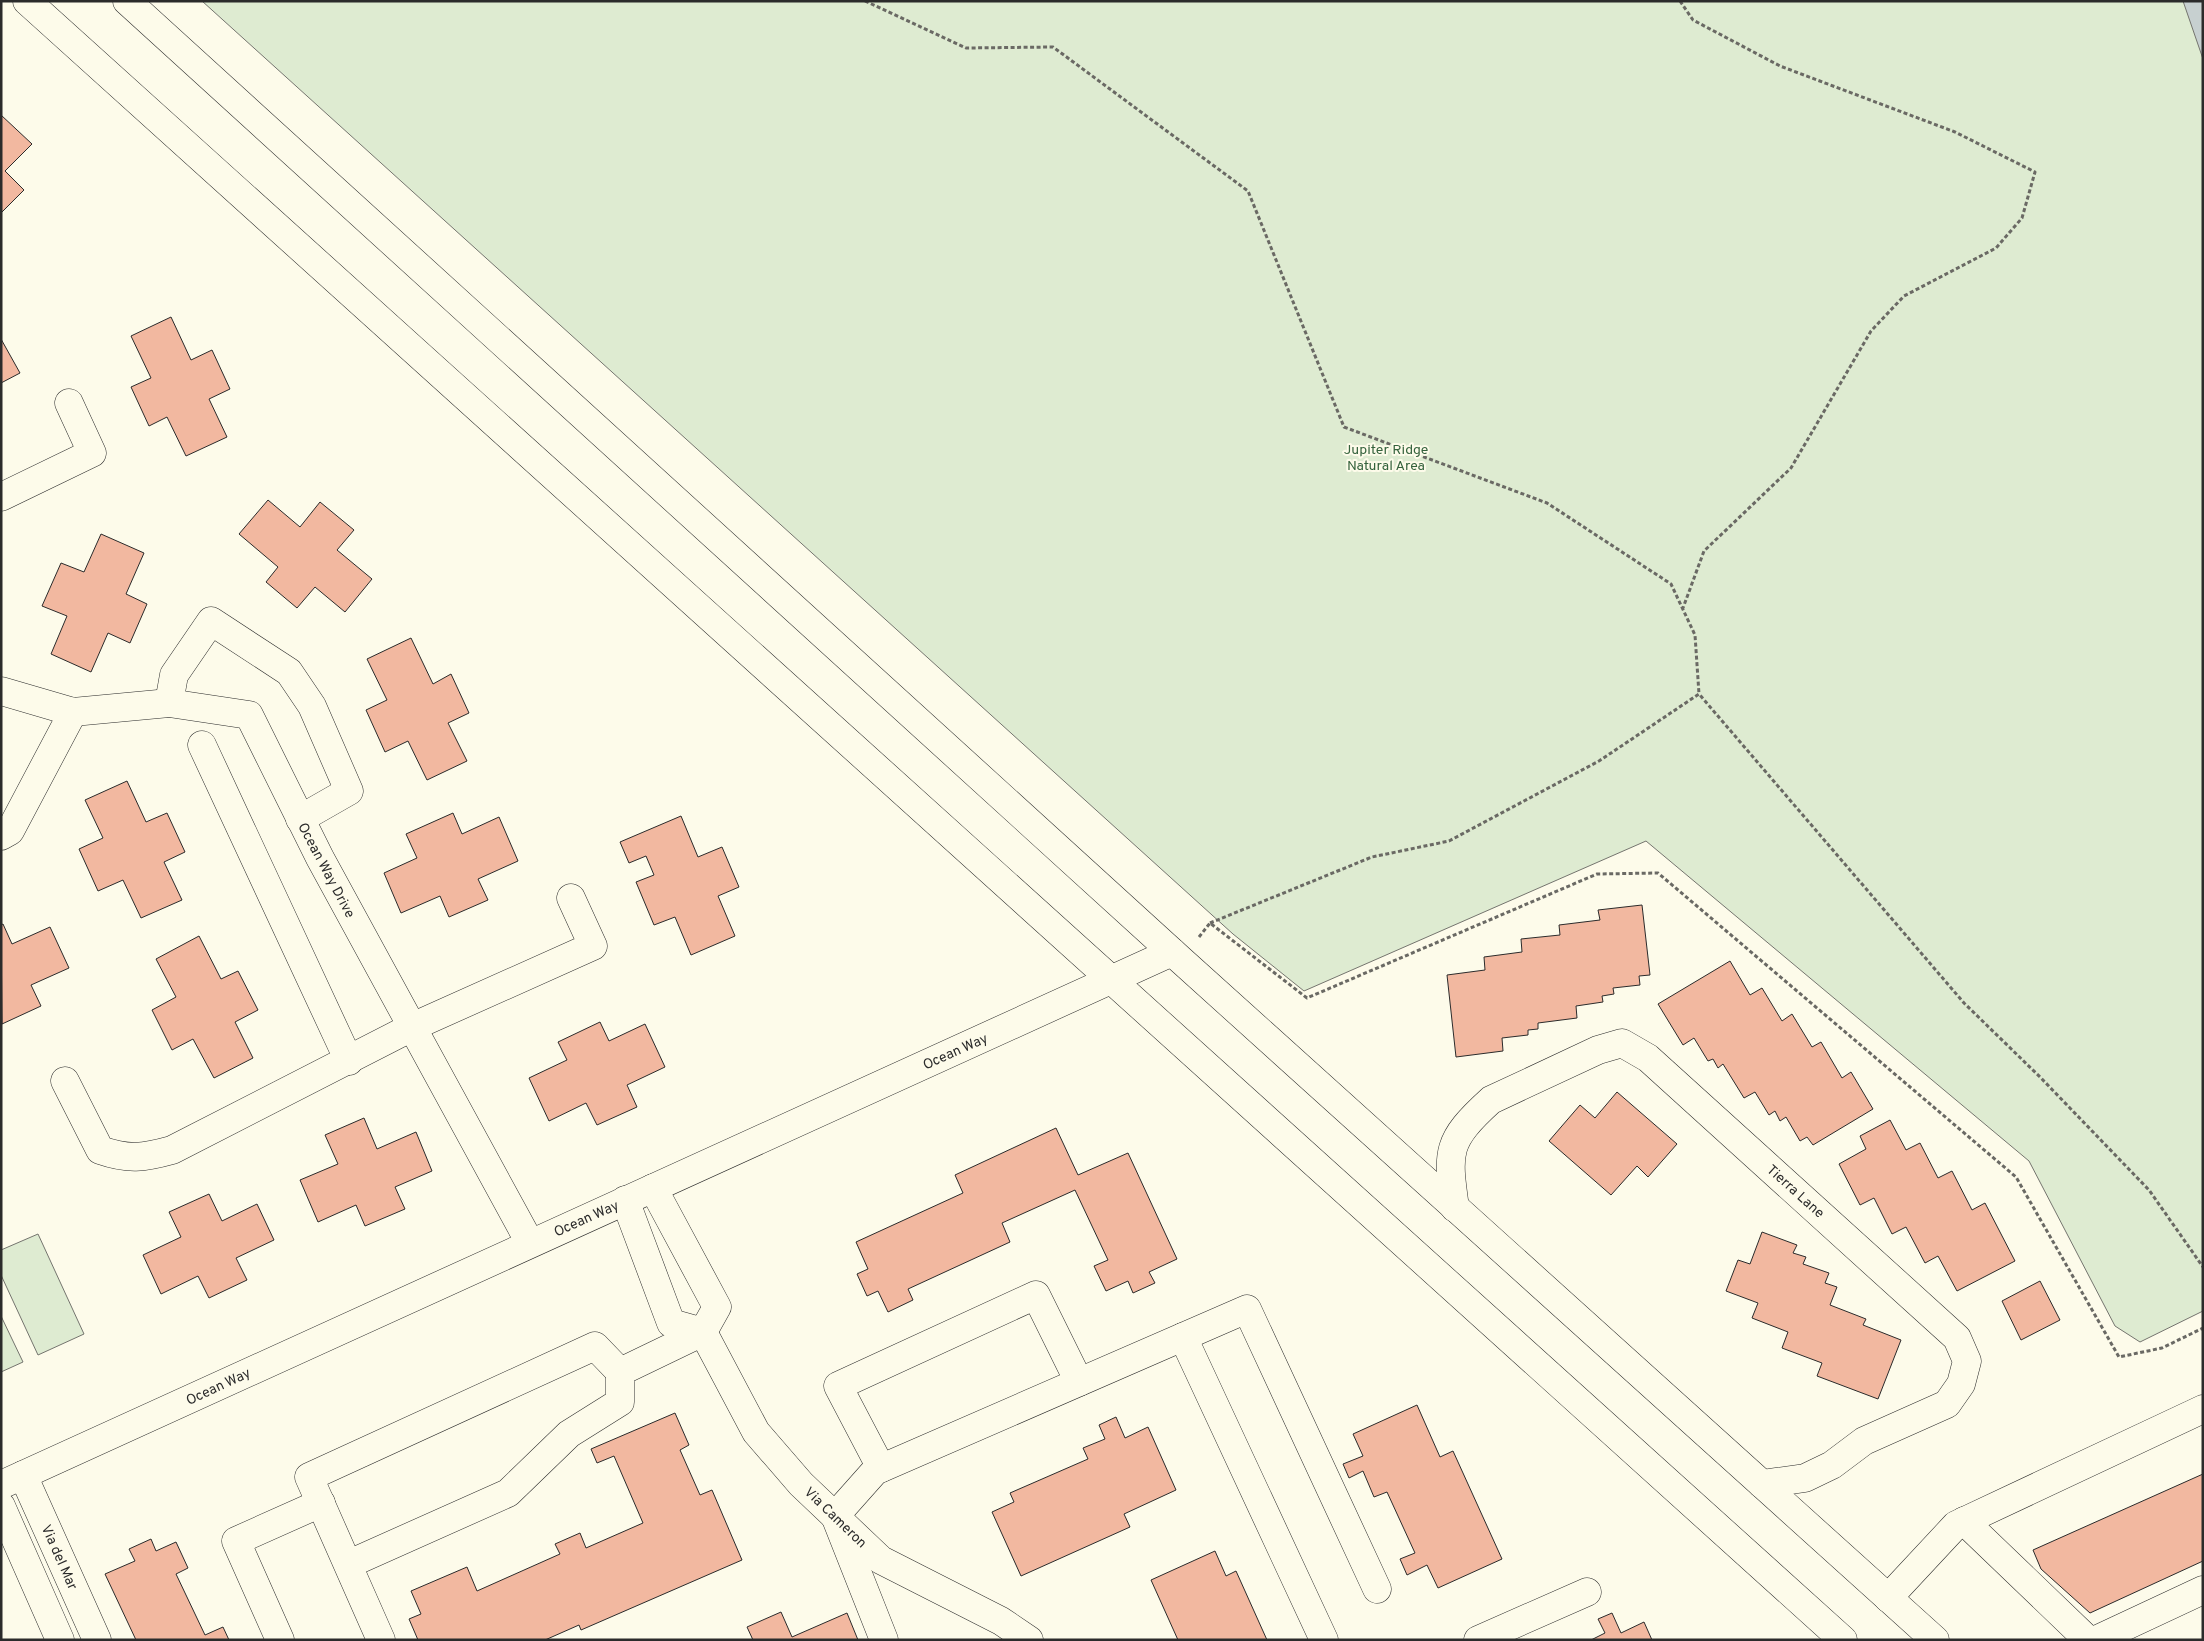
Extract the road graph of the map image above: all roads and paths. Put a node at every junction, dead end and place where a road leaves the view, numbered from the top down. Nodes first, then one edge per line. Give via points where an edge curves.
1 (27, 1) edge
2 (127, 1) edge
3 (865, 1) edge
4 (1680, 1) edge
5 (69, 403) dead end
6 (1, 497) edge
7 (1683, 609) junction
8 (1, 691) edge
9 (1699, 694) junction
10 (169, 703) junction
11 (73, 712) junction
12 (202, 745) dead end
13 (300, 819) junction
14 (1, 836) edge
15 (571, 898) dead end
16 (1210, 923) junction
17 (1197, 940) dead end
18 (1172, 952) junction
19 (1112, 980) junction
20 (412, 1027) junction
21 (349, 1061) junction
22 (65, 1081) dead end
23 (653, 1188) junction
24 (625, 1200) junction
25 (1455, 1208) junction
26 (530, 1243) junction
27 (2203, 1268) edge
28 (2203, 1328) edge
29 (703, 1332) junction
30 (1183, 1337) junction
31 (620, 1372) junction
32 (1079, 1382) junction
33 (2203, 1409) edge
34 (881, 1468) junction
35 (12, 1480) edge
36 (1762, 1484) junction
37 (321, 1504) junction
38 (1, 1506) edge
39 (835, 1516) junction
40 (1964, 1521) junction
41 (348, 1564) junction
42 (1377, 1589) dead end
43 (2203, 1590) edge
44 (1586, 1592) dead end
45 (1888, 1598) junction
46 (60, 1640) edge
47 (97, 1640) edge
48 (280, 1640) edge
49 (381, 1640) edge
50 (884, 1640) edge
51 (1029, 1640) edge
52 (1324, 1640) edge
53 (1478, 1640) edge
54 (1843, 1640) edge
55 (1935, 1640) edge
56 (2088, 1640) edge
57 (2096, 1640) edge

1 - 19 street
2 - 18 street
3 - 7 path via 966,48 1052,47 1145,114 1248,191 1344,427 1547,503 1671,584
4 - 7 path via 1693,20 1780,66 1955,132 2035,172 2022,218 1996,248 1904,296 1871,331 1791,468 1704,552
5 - 6 street via 92,453
7 - 9 path via 1695,635
8 - 11 street, Ocean Way Drive
9 - 16 path via 1599,761 1449,841 1372,858
9 - 27 path via 1964,1003 2148,1190
10 - 11 street, Ocean Way Drive
10 - 13 street, Ocean Way Drive via 248,715
10 - 13 street via 174,675 211,621 289,672 312,706 349,791
11 - 14 street via 10,831
12 - 21 street
13 - 20 street, Ocean Way Drive
15 - 20 street via 593,946
16 - 17 path
16 - 28 path via 1307,998 1597,874 1658,873 2016,1177 2119,1357 2162,1348
18 - 19 street, Ocean Way
18 - 25 street
19 - 23 street, Ocean Way
19 - 54 street
20 - 21 street
20 - 26 street, Ocean Way Drive
21 - 22 street via 172,1150 142,1159 119,1157 100,1150
23 - 24 street, Ocean Way
23 - 29 street via 717,1307
24 - 26 street, Ocean Way
24 - 29 street via 671,1323
25 - 36 street
25 - 36 street, Tierra Lane via 1449,1166 1454,1142 1474,1116 1491,1100 1598,1050 1622,1043 1648,1058 1957,1338 1967,1361 1961,1384 1947,1404 1864,1441 1832,1465 1805,1478
26 - 35 street, Ocean Way
29 - 31 street
29 - 39 street, Via Cameron via 756,1432 801,1484
30 - 32 street
30 - 42 street via 1247,1309
30 - 52 street
31 - 37 street via 595,1346 309,1477
31 - 41 street via 620,1402 569,1434 508,1493
32 - 34 street
32 - 34 street via 1036,1295 838,1386
33 - 40 street
34 - 39 street via 874,1471
35 - 47 street, Via del Mar
36 - 45 street
37 - 41 street
37 - 48 street via 236,1541
38 - 46 street
39 - 50 street
39 - 51 street, Via Cameron via 881,1560 1001,1621
40 - 45 street via 1956,1525
40 - 56 street
41 - 49 street
43 - 57 street
44 - 53 street
45 - 55 street

